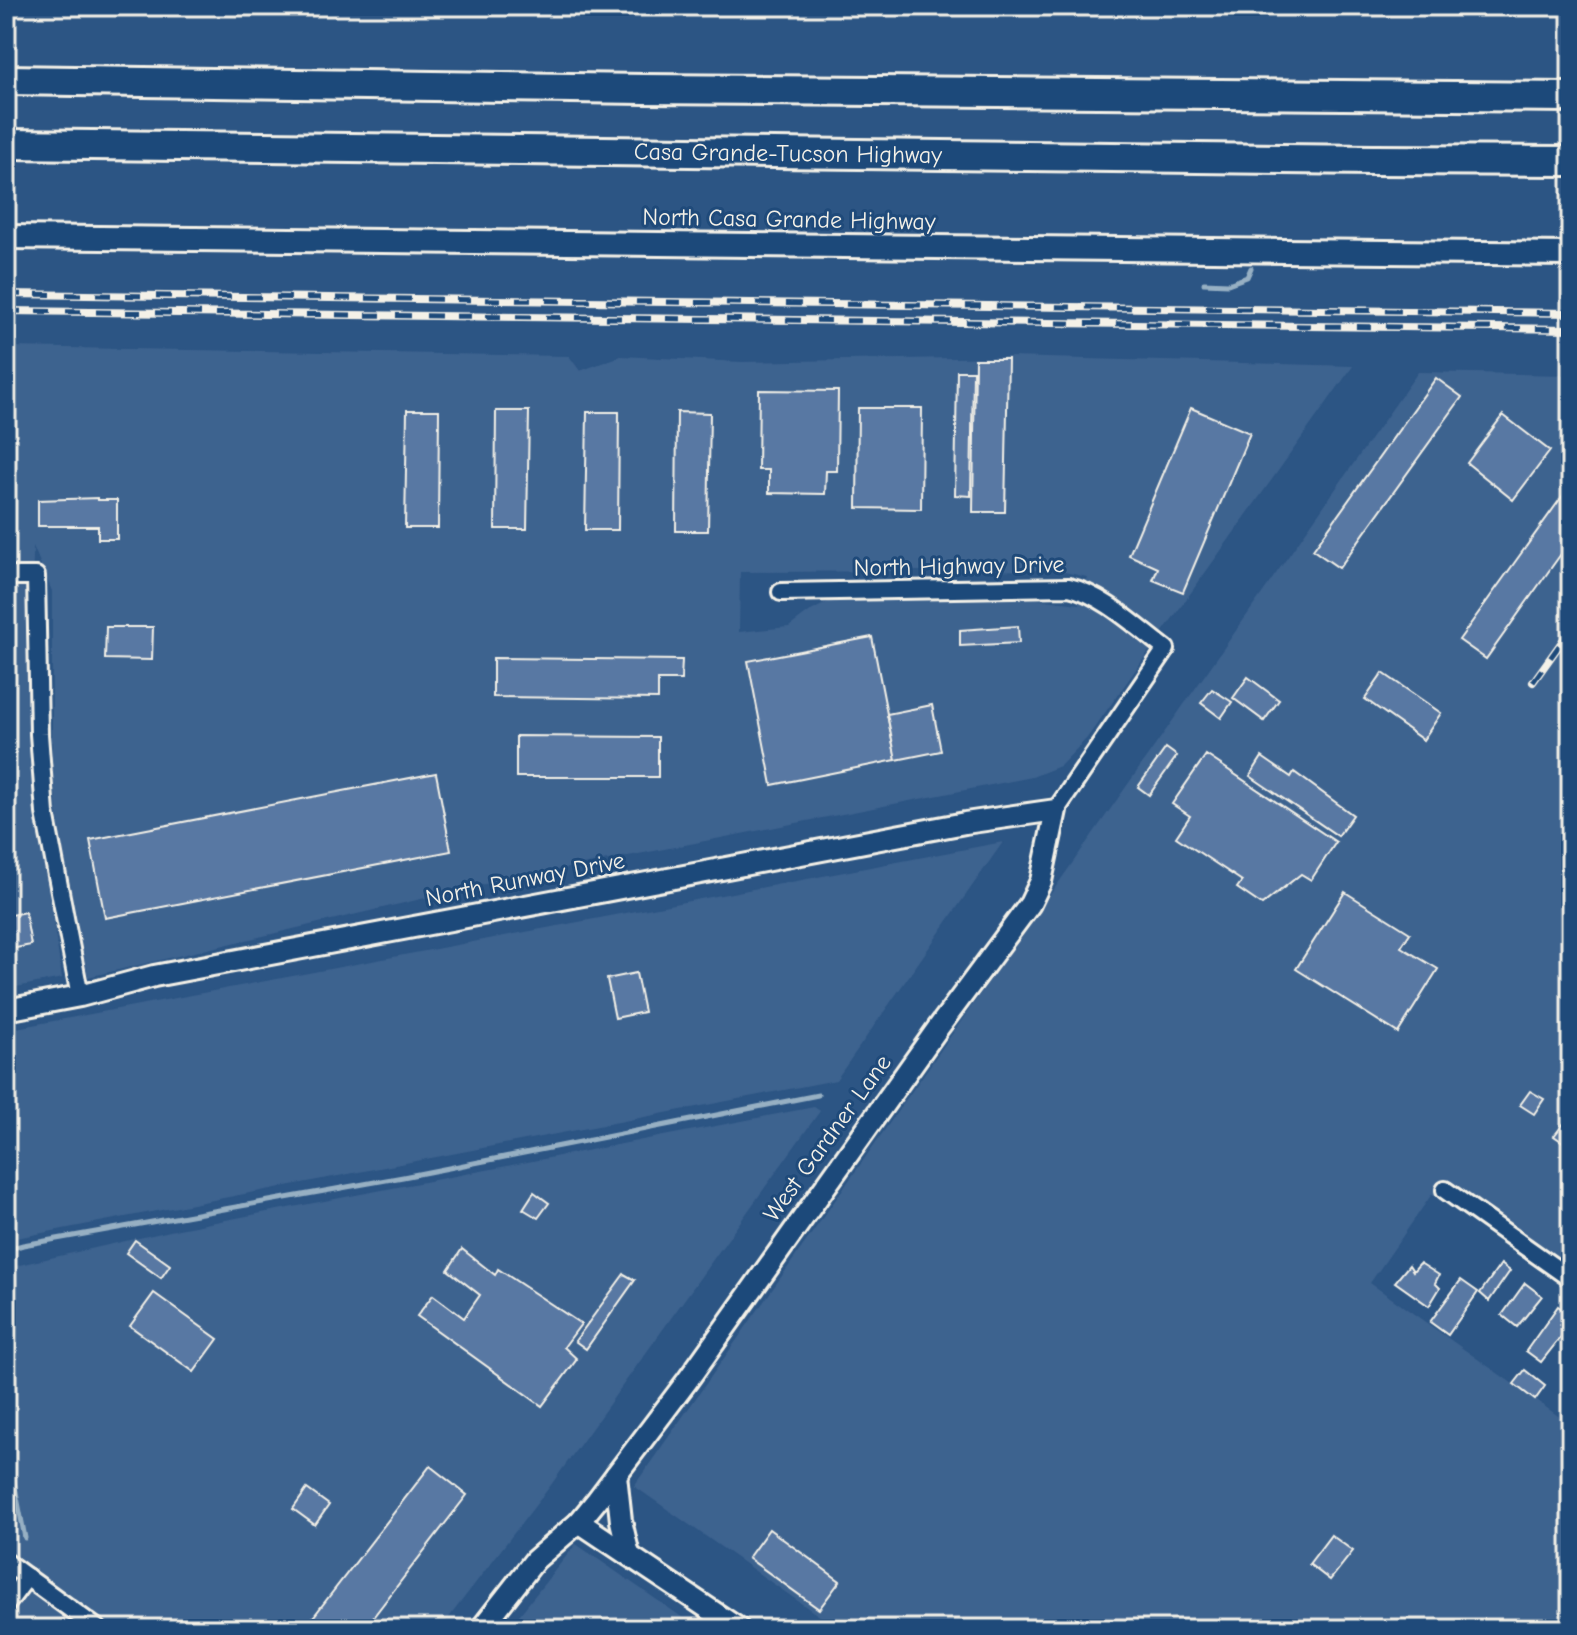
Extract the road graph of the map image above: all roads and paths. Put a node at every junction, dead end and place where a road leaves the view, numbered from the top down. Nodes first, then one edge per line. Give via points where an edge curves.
1 (6, 80) edge
2 (1571, 97) edge
3 (6, 144) edge
4 (1571, 161) edge
5 (6, 237) edge
6 (1571, 254) edge
7 (6, 576) edge
8 (781, 592) dead end
9 (1166, 649) joint
10 (1056, 810) junction
11 (80, 996) junction
12 (6, 1010) edge
13 (1445, 1190) dead end
14 (1571, 1279) edge
15 (616, 1475) junction
16 (579, 1522) junction
17 (629, 1555) junction
18 (6, 1562) edge
19 (27, 1577) junction
20 (6, 1605) edge
21 (98, 1629) edge
22 (481, 1629) edge
23 (739, 1629) edge

1 - 2 highway
3 - 4 highway, Casa Grande-Tucson Highway
5 - 6 main road, North Casa Grande Highway
7 - 11 street via 36,576 45,813
8 - 9 street, North Highway Drive via 1069,587 1085,591
9 - 10 street, West Gardner Lane
10 - 11 street, North Runway Drive via 154,976
10 - 15 street, West Gardner Lane via 1041,881 1030,904
11 - 12 street, North Runway Drive
13 - 14 street
15 - 16 street, West Gardner Lane
15 - 17 street
16 - 17 street
16 - 22 street, West Gardner Lane via 535,1560
17 - 23 street
18 - 19 street
19 - 20 street
19 - 21 street

